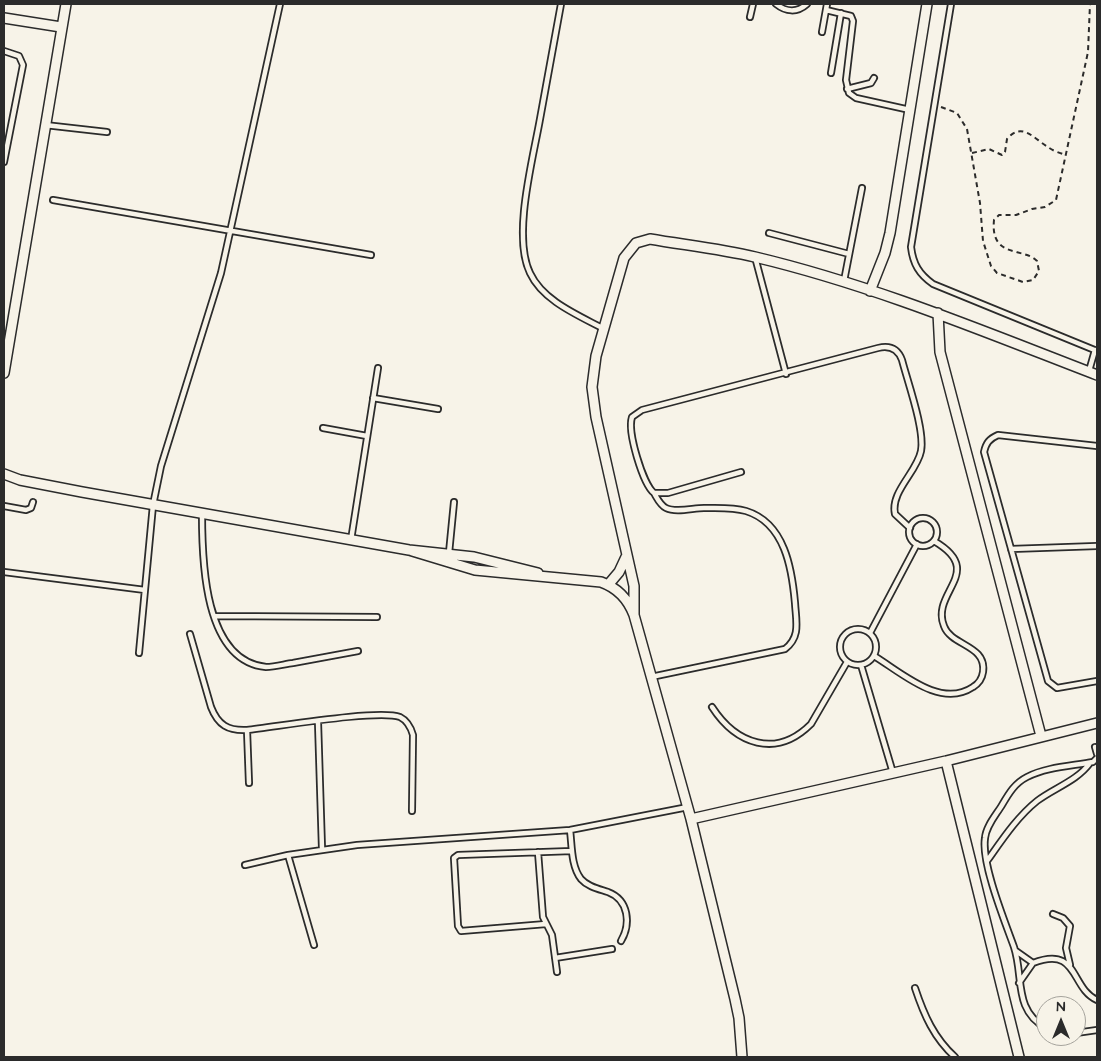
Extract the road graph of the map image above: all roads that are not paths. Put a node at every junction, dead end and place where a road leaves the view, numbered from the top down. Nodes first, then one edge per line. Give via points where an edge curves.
1 (66, 4) edge
2 (280, 4) edge
3 (561, 4) edge
4 (752, 4) edge
5 (776, 4) edge
6 (807, 4) edge
7 (827, 4) edge
8 (927, 4) edge
9 (951, 4) edge
10 (826, 10) junction
11 (841, 13) junction
12 (4, 18) edge
13 (750, 18) dead end
14 (62, 27) junction
15 (822, 32) dead end
16 (4, 51) edge
17 (831, 73) dead end
18 (874, 78) dead end
19 (847, 89) junction
20 (910, 110) junction
21 (4, 123) edge
22 (10, 124) junction
23 (45, 124) junction
24 (107, 132) dead end
25 (4, 162) edge
26 (862, 188) dead end
27 (53, 200) dead end
28 (232, 231) junction
29 (769, 233) dead end
30 (849, 254) junction
31 (370, 255) dead end
32 (755, 257) junction
33 (844, 283) junction
34 (870, 290) junction
35 (938, 313) junction
36 (604, 329) junction
37 (1096, 350) edge
38 (378, 368) dead end
39 (4, 373) edge
40 (1093, 373) edge
41 (786, 374) junction
42 (373, 398) junction
43 (438, 408) dead end
44 (323, 428) dead end
45 (367, 436) junction
46 (1097, 446) edge
47 (741, 472) dead end
48 (4, 474) edge
49 (654, 493) junction
50 (33, 502) dead end
51 (454, 502) dead end
52 (152, 505) junction
53 (4, 506) edge
54 (202, 514) junction
55 (910, 528) junction
56 (351, 540) junction
57 (934, 540) junction
58 (917, 544) junction
59 (1097, 546) edge
60 (409, 550) junction
61 (1011, 550) junction
62 (449, 553) junction
63 (626, 557) junction
64 (4, 572) edge
65 (548, 576) junction
66 (608, 584) junction
67 (144, 590) junction
68 (634, 615) junction
69 (214, 616) junction
70 (377, 617) dead end
71 (870, 633) junction
72 (190, 634) dead end
73 (358, 651) dead end
74 (139, 653) dead end
75 (874, 656) junction
76 (847, 662) junction
77 (861, 665) junction
78 (651, 677) junction
79 (1097, 681) edge
80 (712, 708) dead end
81 (318, 722) junction
82 (1097, 723) edge
83 (246, 730) junction
84 (1041, 736) junction
85 (1095, 748) dead end
86 (1097, 756) edge
87 (946, 761) junction
88 (1090, 762) junction
89 (893, 773) junction
90 (249, 783) dead end
91 (688, 807) junction
92 (412, 811) dead end
93 (691, 819) junction
94 (570, 830) junction
95 (322, 849) junction
96 (572, 851) junction
97 (538, 852) junction
98 (288, 855) junction
99 (987, 861) junction
100 (245, 864) dead end
101 (1053, 914) dead end
102 (546, 924) junction
103 (621, 941) dead end
104 (314, 945) dead end
105 (1014, 948) junction
106 (612, 949) dead end
107 (555, 958) junction
108 (1033, 963) junction
109 (1070, 966) junction
110 (557, 972) dead end
111 (1019, 984) junction
112 (915, 988) dead end
113 (1097, 1000) edge
114 (1036, 1020) edge
115 (742, 1057) edge
116 (955, 1057) edge
117 (1019, 1057) edge

1 - 14 street
2 - 28 lane
3 - 36 lane via 525,199 524,256 539,287 560,304
4 - 13 lane
5 - 6 lane via 793,11
7 - 10 lane
8 - 20 street
9 - 37 lane via 911,247 917,269 943,289
10 - 11 lane
10 - 15 lane
11 - 17 lane
11 - 19 lane via 851,16 853,21
12 - 14 street
14 - 23 street
16 - 22 lane via 19,56 23,65
18 - 19 lane via 871,83
19 - 20 lane via 856,98
20 - 34 street via 890,233
21 - 22 lane
22 - 25 lane
23 - 24 lane
23 - 39 street
26 - 30 lane
27 - 28 lane
28 - 31 lane
28 - 52 lane
29 - 30 lane
30 - 33 lane
32 - 33 street
32 - 36 street via 650,239 636,243 624,258
32 - 41 lane
33 - 34 street
34 - 35 street
35 - 40 street
35 - 84 street via 940,352
36 - 63 street via 594,371 593,402
37 - 40 lane
38 - 42 lane
41 - 49 lane via 751,380 636,412 630,430 645,482
41 - 55 lane via 884,346 896,350 900,355 922,443 918,462 894,503 895,514
42 - 43 lane
42 - 45 lane
44 - 45 lane
45 - 56 lane
46 - 61 lane via 998,435 986,444 984,452
47 - 49 lane via 668,493
48 - 52 street via 20,480
49 - 78 lane via 661,504 672,510 729,509 746,511 761,519 781,541 787,553 797,627 796,636 785,649
50 - 53 lane via 26,510
51 - 62 lane
52 - 54 street
52 - 67 lane
54 - 56 street
54 - 69 lane via 205,572
55 - 57 lane via 916,520 927,519 937,530
55 - 58 lane via 912,540
56 - 60 street
57 - 58 lane via 923,546
57 - 75 lane via 946,548 956,564 955,582 942,612 944,627 953,638 979,656 983,674 971,689 935,692
58 - 71 lane
59 - 61 lane
60 - 62 street
60 - 65 street via 474,570
61 - 79 lane via 1050,684 1061,688
62 - 65 street via 499,562
63 - 66 street
63 - 68 street via 634,586
64 - 67 lane
65 - 66 street
66 - 68 street via 627,600
67 - 74 lane
68 - 78 street
69 - 70 lane
69 - 73 lane via 233,651 248,663 268,667
71 - 75 lane via 876,648
71 - 76 lane via 854,629 841,639 842,655
72 - 83 lane via 215,718 224,726
75 - 77 lane
76 - 77 lane
76 - 80 lane via 811,724 804,731 779,742 747,741 720,721
77 - 89 lane
78 - 91 street
81 - 83 lane
81 - 92 lane via 380,714 402,718 410,725 413,735
81 - 95 lane
82 - 84 street
83 - 90 lane
84 - 87 street
85 - 86 lane
86 - 88 lane
87 - 89 street
87 - 117 street
88 - 99 lane via 1080,774 1035,803 1019,818
88 - 99 lane via 1029,776 1016,785 985,836
89 - 93 street
91 - 93 street
91 - 94 lane
93 - 115 street via 739,1018
94 - 95 lane
94 - 96 lane
95 - 98 lane
96 - 97 lane
96 - 103 lane via 576,870 582,879 590,886 617,897 623,905 628,923
97 - 102 lane via 542,913
97 - 102 lane via 456,856 458,926 464,931
98 - 100 lane
98 - 104 lane
99 - 105 lane
101 - 109 lane via 1070,926 1066,948
102 - 107 lane via 552,935
105 - 108 lane
105 - 111 lane
106 - 107 lane
107 - 110 lane
108 - 109 lane via 1056,960
108 - 111 lane
109 - 113 lane via 1084,990
111 - 114 lane via 1026,1008
112 - 116 lane via 925,1019 943,1046

